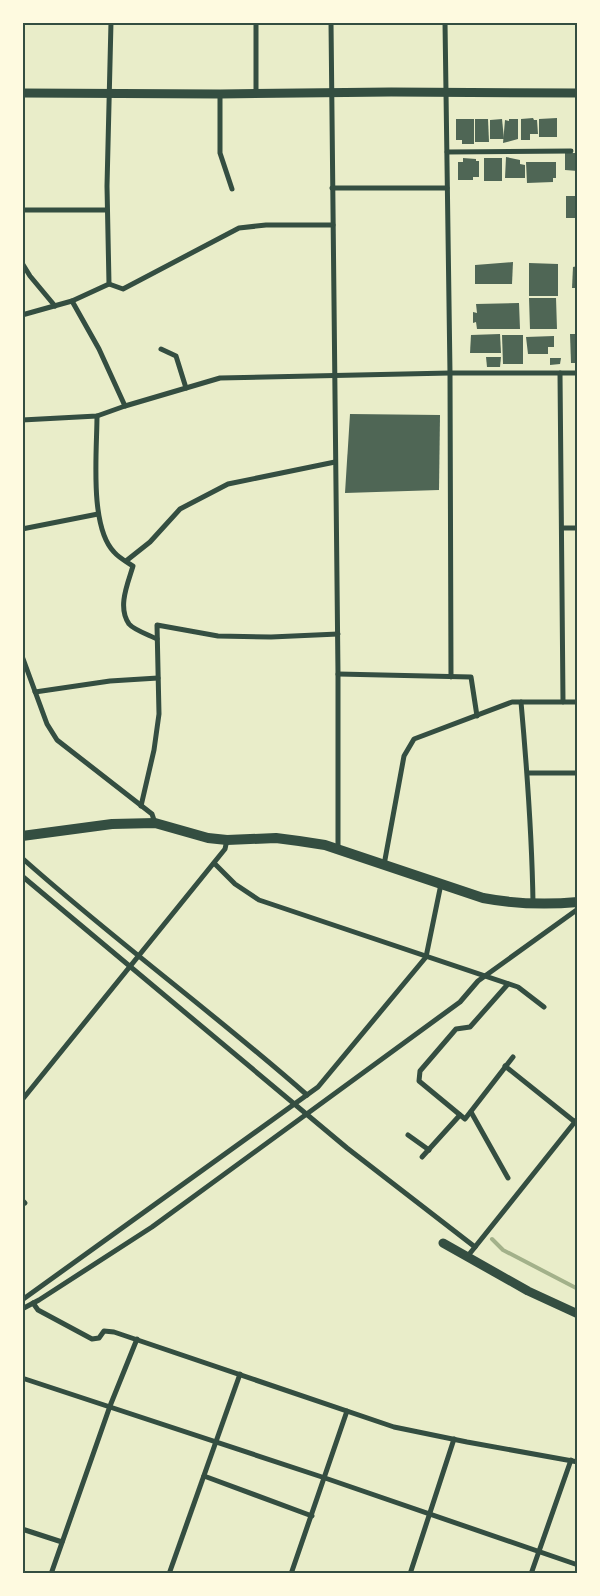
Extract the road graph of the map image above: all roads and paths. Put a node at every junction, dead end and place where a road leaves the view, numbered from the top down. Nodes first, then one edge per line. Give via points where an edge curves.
1 (111, 22) edge
2 (256, 22) edge
3 (331, 22) edge
4 (445, 22) edge
5 (332, 92) junction
6 (446, 92) junction
7 (22, 93) edge
8 (109, 93) junction
9 (256, 93) junction
10 (578, 93) edge
11 (220, 94) junction
12 (571, 151) dead end
13 (446, 152) junction
14 (332, 188) junction
15 (447, 188) junction
16 (232, 189) dead end
17 (22, 210) edge
18 (107, 210) junction
19 (333, 225) junction
20 (22, 263) edge
21 (109, 284) junction
22 (72, 301) junction
23 (55, 306) junction
24 (22, 315) edge
25 (161, 349) dead end
26 (450, 372) junction
27 (560, 373) junction
28 (578, 373) edge
29 (334, 376) junction
30 (186, 388) junction
31 (125, 406) junction
32 (97, 416) junction
33 (22, 420) edge
34 (335, 462) junction
35 (98, 514) junction
36 (562, 528) junction
37 (578, 528) edge
38 (22, 529) edge
39 (126, 561) junction
40 (338, 634) junction
41 (157, 639) junction
42 (22, 656) edge
43 (338, 674) junction
44 (451, 677) junction
45 (158, 678) junction
46 (36, 692) junction
47 (521, 702) junction
48 (563, 702) junction
49 (578, 702) edge
50 (477, 716) junction
51 (528, 773) junction
52 (578, 773) edge
53 (141, 806) junction
54 (155, 824) junction
55 (22, 836) edge
56 (227, 840) junction
57 (338, 850) junction
58 (22, 858) edge
59 (214, 863) junction
60 (384, 865) junction
61 (22, 876) edge
62 (441, 884) junction
63 (578, 902) edge
64 (533, 905) junction
65 (578, 909) edge
66 (140, 956) junction
67 (426, 957) junction
68 (132, 966) junction
69 (485, 976) junction
70 (508, 984) junction
71 (544, 1007) dead end
72 (512, 1056) dead end
73 (506, 1066) junction
74 (307, 1095) junction
75 (22, 1100) edge
76 (295, 1104) junction
77 (471, 1112) junction
78 (307, 1114) junction
79 (460, 1115) junction
80 (576, 1120) edge
81 (408, 1136) dead end
82 (429, 1150) junction
83 (422, 1157) dead end
84 (508, 1178) dead end
85 (443, 1243) dead end
86 (474, 1247) junction
87 (467, 1257) junction
88 (22, 1300) edge
89 (33, 1303) junction
90 (22, 1309) edge
91 (578, 1314) edge
92 (137, 1339) junction
93 (240, 1374) junction
94 (22, 1378) edge
95 (110, 1406) junction
96 (347, 1411) junction
97 (454, 1440) junction
98 (216, 1442) junction
99 (571, 1460) junction
100 (578, 1462) edge
101 (204, 1476) junction
102 (325, 1478) junction
103 (430, 1515) junction
104 (312, 1516) junction
105 (22, 1529) edge
106 (62, 1542) junction
107 (538, 1552) junction
108 (578, 1565) edge
109 (51, 1574) edge
110 (169, 1574) edge
111 (291, 1574) edge
112 (410, 1574) edge
113 (531, 1574) edge

1 - 8 street
2 - 9 street
3 - 5 street
4 - 6 street
5 - 6 street
5 - 9 street
5 - 14 street
6 - 10 street
6 - 13 street
7 - 8 street
8 - 11 street
8 - 18 street
9 - 11 street
11 - 16 street via 220,153
12 - 13 street
13 - 15 street
14 - 15 street
14 - 19 street
15 - 26 street
17 - 18 street
18 - 21 street
19 - 21 street via 239,228 123,289
19 - 29 street
20 - 23 street
21 - 22 street
22 - 23 street
22 - 31 street
23 - 24 street
25 - 30 street via 176,356
26 - 27 street
26 - 29 street
26 - 44 street
27 - 28 street
27 - 36 street
29 - 30 street via 220,378
29 - 34 street
30 - 31 street
31 - 32 street
32 - 33 street
32 - 35 street
34 - 39 street via 228,484 180,509 150,542
34 - 40 street
35 - 38 street
35 - 39 street via 107,541 114,552
36 - 37 street
36 - 48 street
39 - 41 street via 133,566 123,611 130,625
40 - 41 street via 218,636 157,625
40 - 43 street
41 - 45 street
42 - 46 street
43 - 44 street
43 - 57 street
44 - 50 street via 471,677
45 - 46 street
45 - 53 street via 158,723
46 - 53 street via 47,724 57,740
47 - 48 street
47 - 50 street via 512,702
47 - 51 street
48 - 49 street
50 - 60 street via 414,739 404,756
51 - 52 street
51 - 64 street
53 - 54 street via 152,814
54 - 55 main road via 112,824
54 - 56 main road
56 - 57 main road via 284,839
56 - 59 street via 226,849
57 - 60 main road
58 - 66 street
59 - 66 street
59 - 67 street via 235,884 260,900
60 - 62 main road
61 - 68 street
62 - 64 main road via 483,898
62 - 67 street
63 - 64 main road
65 - 69 street
66 - 68 street
66 - 74 street
67 - 69 street
67 - 74 street via 318,1087
68 - 75 street
68 - 76 street
69 - 70 street
69 - 78 street via 460,1002
70 - 71 street via 518,987
70 - 79 street via 470,1027 456,1028 420,1071 419,1081
72 - 73 street
73 - 77 street
73 - 80 street
74 - 76 street
76 - 78 street
76 - 88 street
77 - 79 street via 465,1119
77 - 84 street
78 - 86 street
78 - 89 street via 152,1227
79 - 82 street
80 - 86 street
81 - 82 street
82 - 83 street
85 - 87 street
86 - 87 street
87 - 91 street
89 - 90 street
89 - 92 street via 38,1310 92,1338 99,1338 104,1331
92 - 93 street
92 - 95 street
93 - 96 street
93 - 98 street
94 - 95 street
95 - 98 street
95 - 106 street
96 - 97 street via 394,1427
96 - 102 street
97 - 99 street
97 - 103 street
98 - 101 street
98 - 102 street
99 - 100 street
99 - 107 street
101 - 104 street
101 - 110 street
102 - 103 street
102 - 104 street
103 - 107 street
103 - 112 street
104 - 111 street
105 - 106 street
106 - 109 street
107 - 108 street
107 - 113 street

